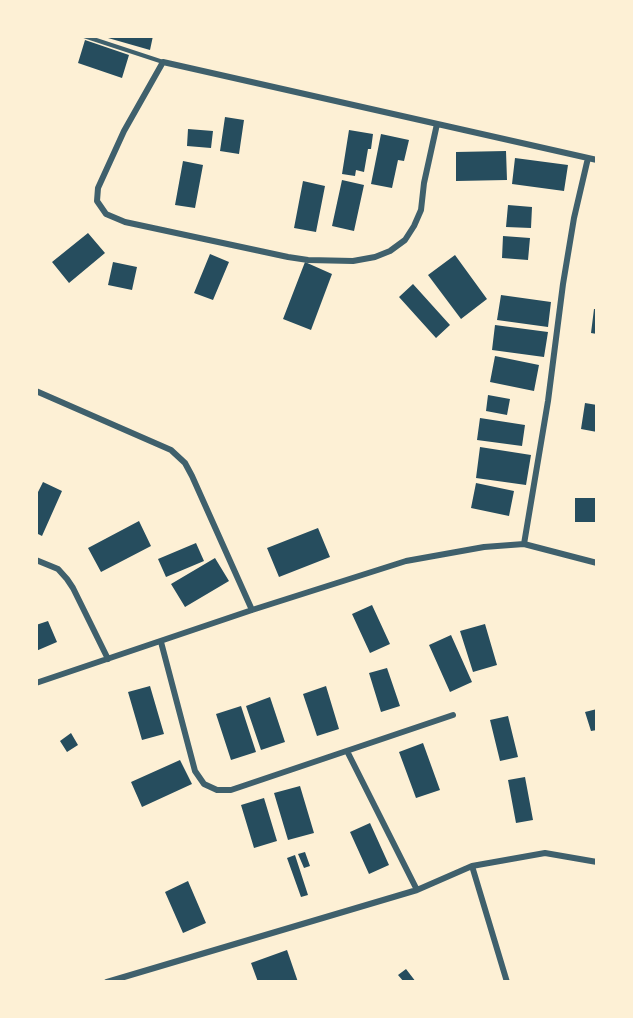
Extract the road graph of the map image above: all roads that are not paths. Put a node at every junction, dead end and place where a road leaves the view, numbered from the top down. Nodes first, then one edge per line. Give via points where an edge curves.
1 (84, 36) edge
2 (163, 62) junction
3 (436, 124) junction
4 (588, 158) junction
5 (597, 160) edge
6 (36, 391) edge
7 (524, 544) junction
8 (36, 560) edge
9 (597, 563) edge
10 (252, 610) junction
11 (161, 642) junction
12 (108, 659) junction
13 (36, 683) edge
14 (453, 716) dead end
15 (348, 751) junction
16 (597, 862) edge
17 (472, 866) junction
18 (417, 890) junction
19 (107, 982) edge
20 (507, 982) edge

1 - 2 lane
2 - 3 street
2 - 3 street via 124,131 98,188 97,201 106,214 125,222 308,260 353,261 375,257 405,240 414,226 421,210
3 - 4 street
4 - 5 street
4 - 7 street via 563,284
6 - 10 street via 171,450 185,463
7 - 9 street
7 - 10 street via 406,561
8 - 12 street via 58,569 67,579
10 - 11 street
11 - 12 street
11 - 15 street via 195,771 204,784 217,790 231,790
12 - 13 street
14 - 15 street
15 - 18 street
16 - 17 street via 545,852
17 - 18 street
17 - 20 street
18 - 19 street

